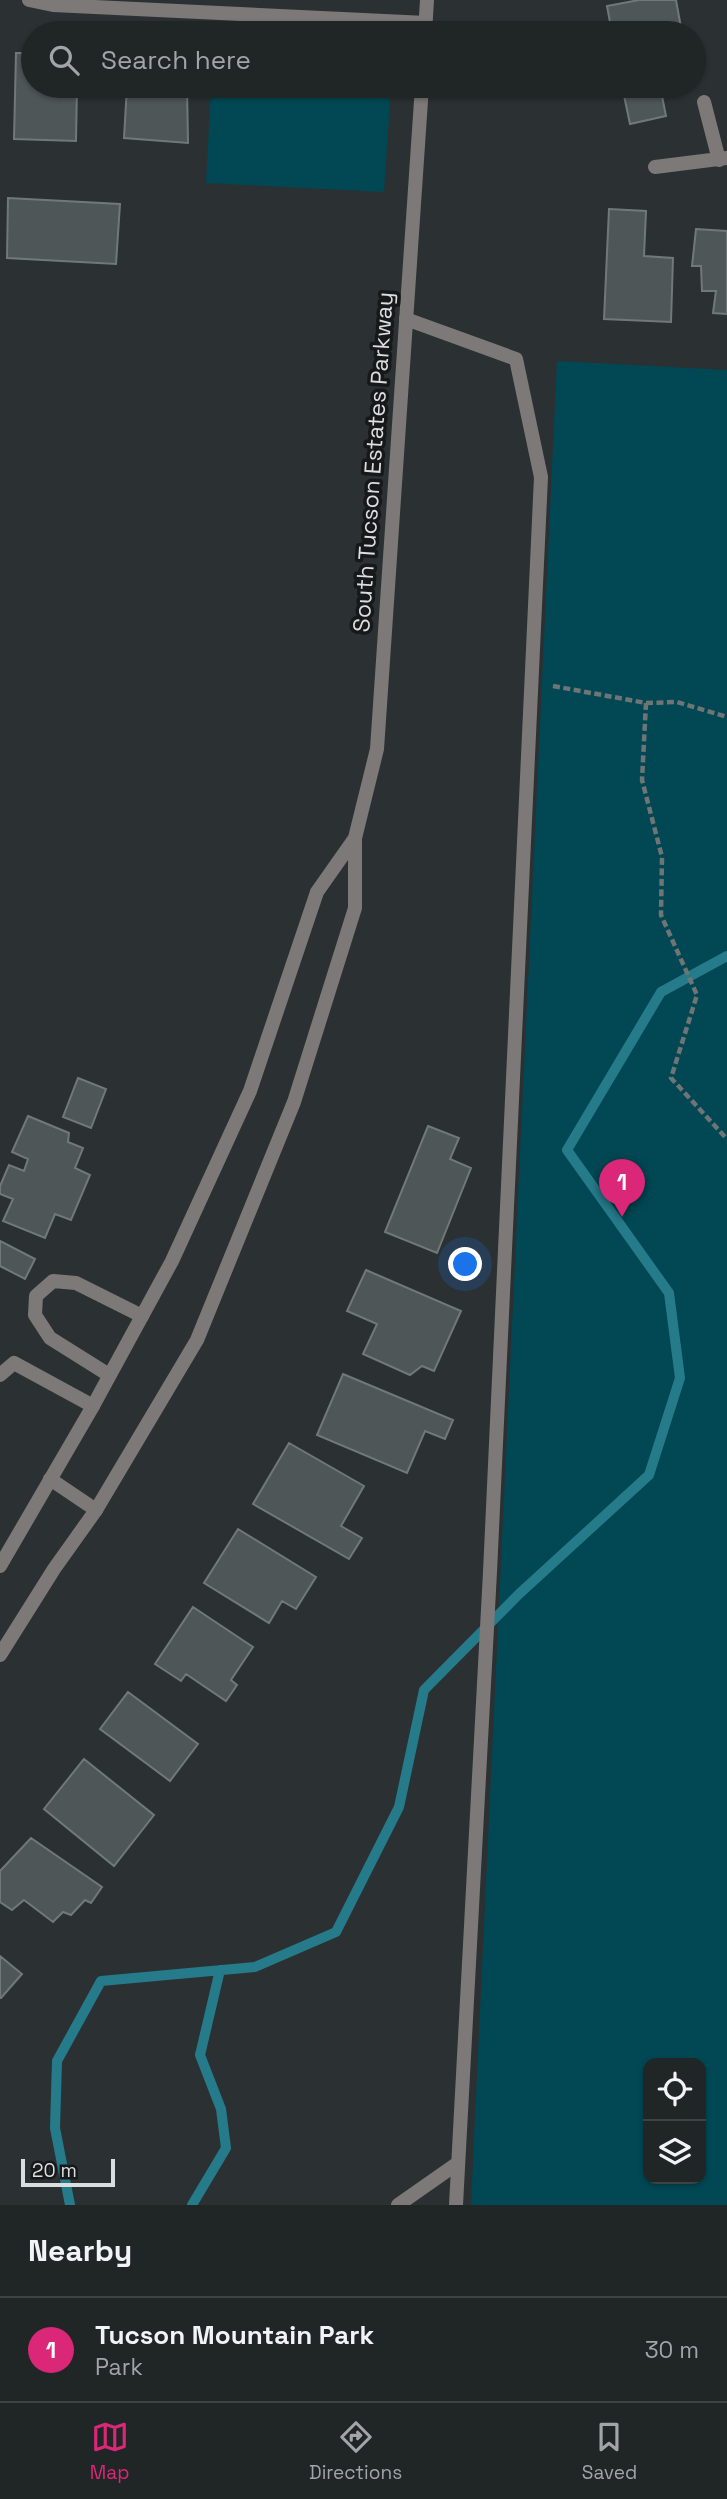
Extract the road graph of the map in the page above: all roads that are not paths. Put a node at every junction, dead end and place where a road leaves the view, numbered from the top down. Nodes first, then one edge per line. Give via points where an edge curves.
1 (29, 0) edge
2 (427, 0) edge
3 (312, 21) edge
4 (426, 21) edge
5 (421, 98) edge
6 (704, 102) dead end
7 (723, 159) edge
8 (655, 167) dead end
9 (406, 319) junction
10 (355, 838) junction
11 (142, 1316) junction
12 (109, 1375) junction
13 (0, 1376) edge
14 (93, 1406) junction
15 (50, 1479) junction
16 (96, 1510) junction
17 (0, 1566) edge
18 (0, 1655) edge
19 (458, 2163) junction
20 (398, 2205) edge
21 (456, 2205) edge

1 - 3 street
2 - 4 street
5 - 9 street, South Tucson Estates Parkway
6 - 7 street
7 - 8 street
9 - 10 street, South Tucson Estates Parkway via 377,749
9 - 19 street via 516,359 541,477
10 - 11 street via 317,892 250,1091
10 - 16 street via 355,908 294,1102 198,1340
11 - 12 street
11 - 12 street via 76,1283 53,1280 36,1296 35,1315 50,1338
12 - 14 street
13 - 14 street via 14,1363
14 - 15 street
15 - 16 street
15 - 17 street
16 - 18 street
19 - 20 street
19 - 21 street

